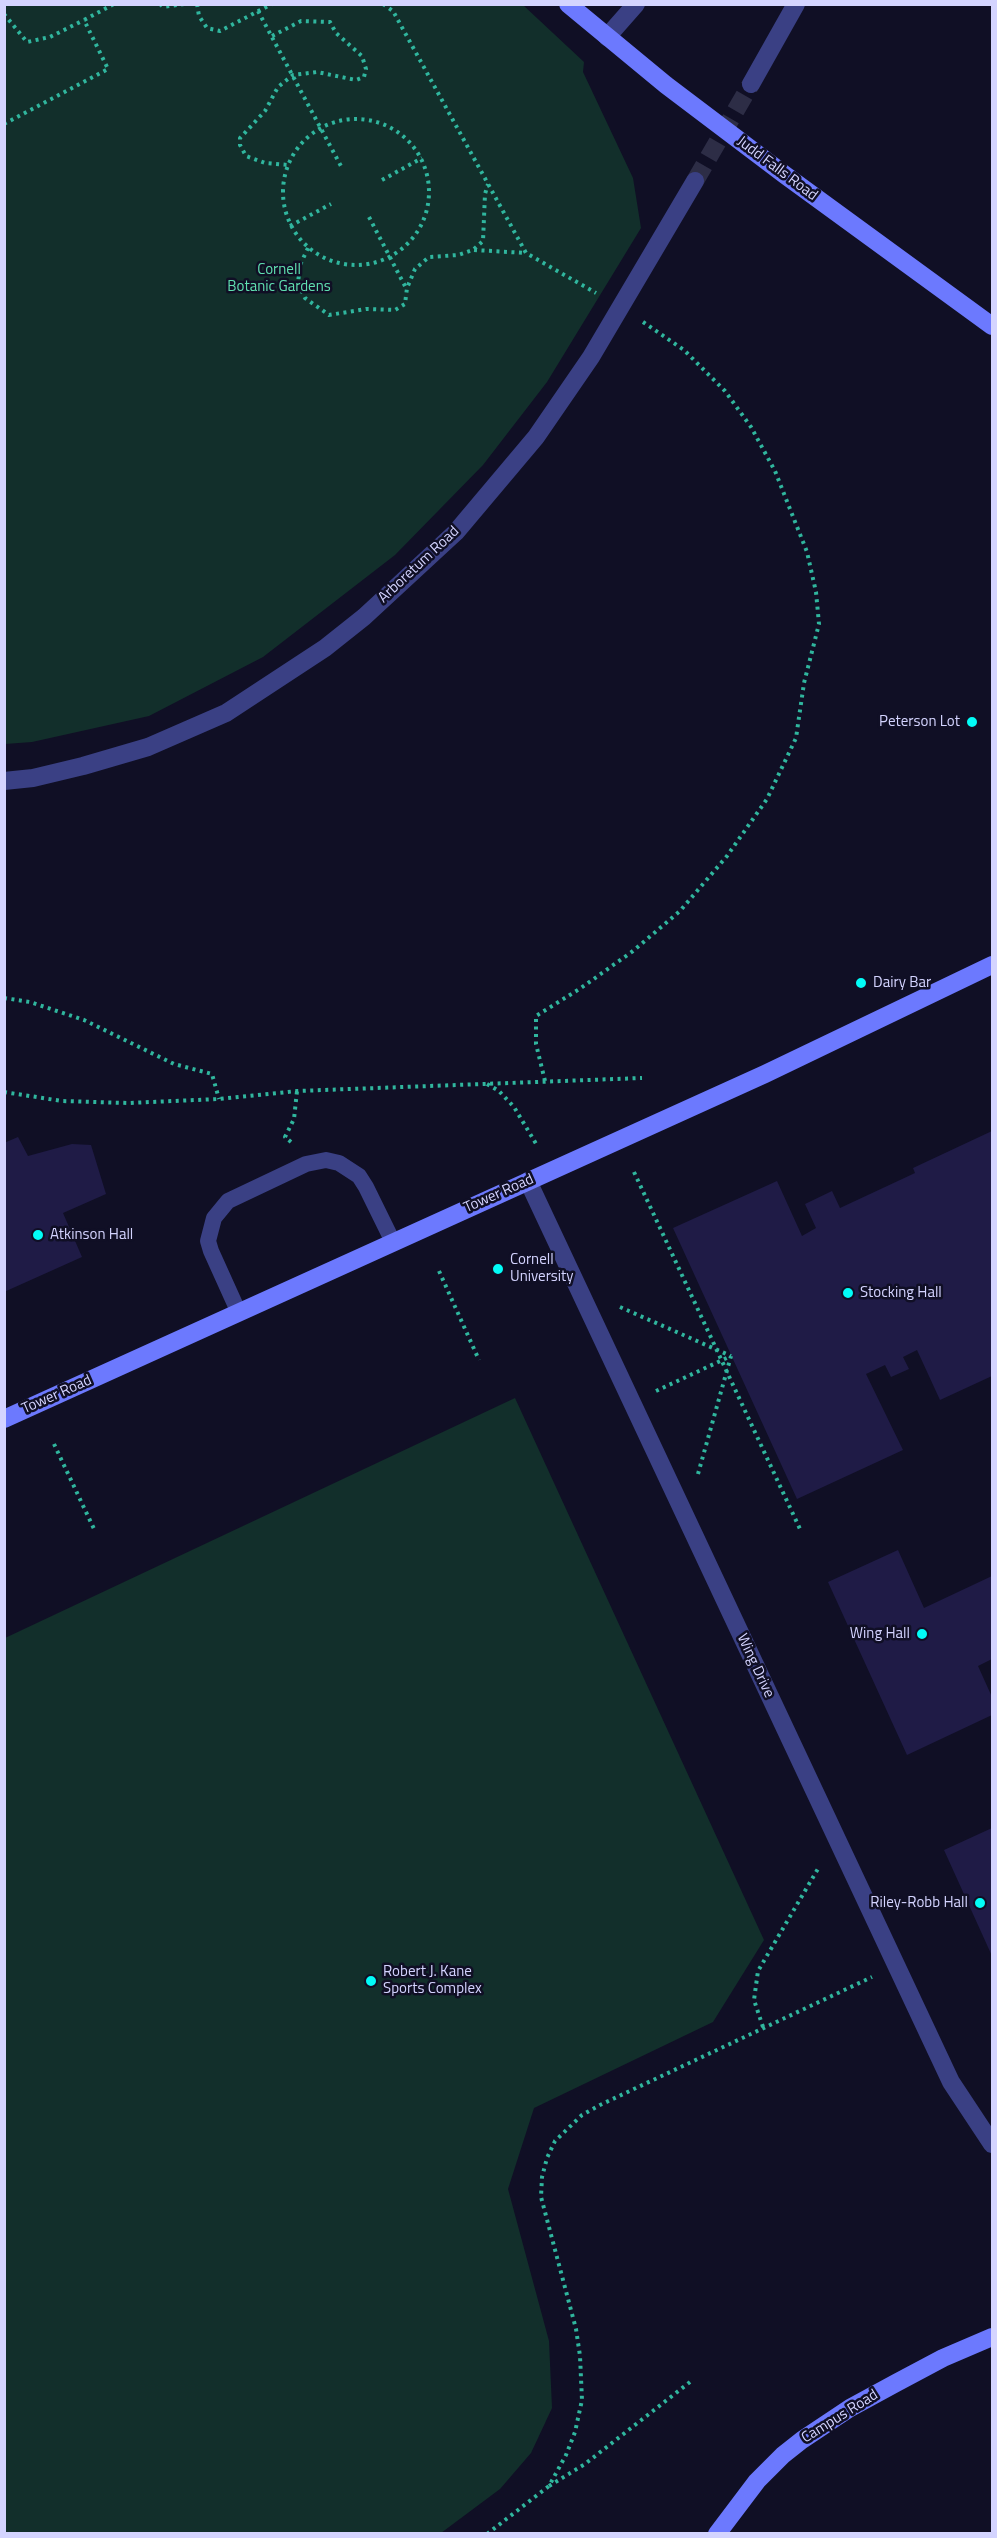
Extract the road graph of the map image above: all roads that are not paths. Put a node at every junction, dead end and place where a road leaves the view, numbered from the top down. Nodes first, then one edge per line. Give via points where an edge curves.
1 (568, 4) edge
2 (636, 4) edge
3 (796, 4) edge
4 (607, 37) junction
5 (752, 84) tunnel mouth
6 (695, 181) tunnel mouth
7 (993, 326) edge
8 (4, 781) edge
9 (993, 965) edge
10 (528, 1181) junction
11 (393, 1242) junction
12 (239, 1313) junction
13 (4, 1419) edge
14 (993, 2144) edge
15 (993, 2337) edge
16 (717, 2534) edge

1 - 4 street, Judd Falls Road
2 - 4 street
3 - 5 street
4 - 7 street, Judd Falls Road via 785,175
6 - 8 street, Arboretum Road via 591,357 536,437 456,532 364,617 325,648 226,713 148,747 73,769
9 - 10 street, Tower Road
10 - 11 street, Tower Road
10 - 14 street, Wing Drive via 951,2082
11 - 12 street, Tower Road
11 - 12 lane via 359,1176 326,1160 306,1164 228,1201 214,1218 208,1240
12 - 13 street, Tower Road
15 - 16 street, Campus Road via 896,2383 802,2440 757,2481

